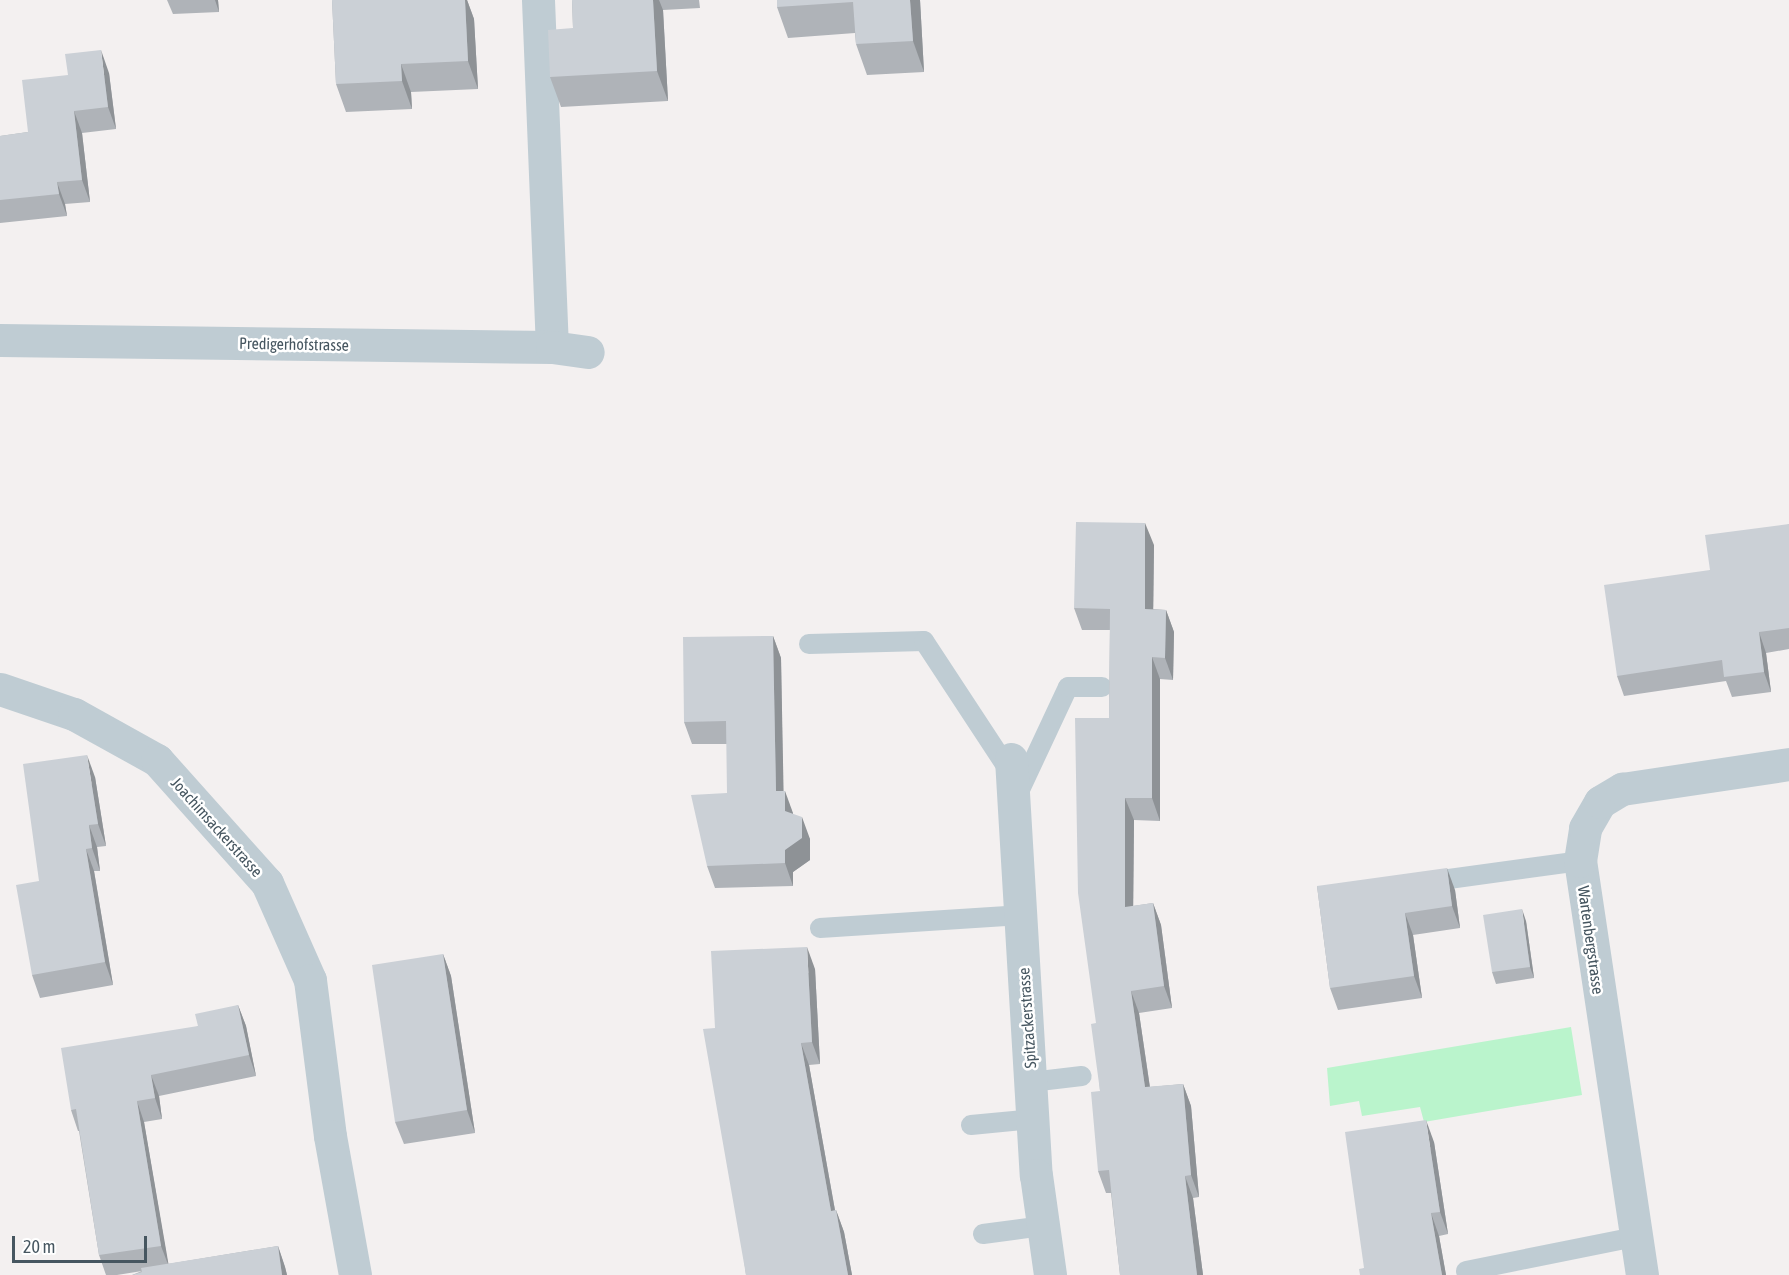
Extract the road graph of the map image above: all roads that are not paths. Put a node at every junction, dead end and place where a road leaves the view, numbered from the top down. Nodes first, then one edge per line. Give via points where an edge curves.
1 (538, 0) edge
2 (0, 340) edge
3 (552, 347) junction
4 (588, 352) dead end
5 (808, 644) dead end
6 (1102, 687) dead end
7 (0, 688) edge
8 (1789, 764) edge
9 (1012, 780) junction
10 (1580, 861) junction
11 (1405, 885) edge
12 (1020, 915) junction
13 (820, 928) dead end
14 (1082, 1076) dead end
15 (1030, 1082) junction
16 (1033, 1119) junction
17 (971, 1125) dead end
18 (1043, 1226) junction
19 (983, 1234) dead end
20 (1634, 1237) junction
21 (1466, 1271) dead end
22 (354, 1275) edge
23 (1050, 1275) edge
24 (1642, 1275) edge

1 - 3 street
2 - 3 street, Predigerhofstrasse
3 - 4 street, Predigerhofstrasse
5 - 9 lane via 924,641
6 - 9 lane via 1068,687
7 - 22 street, Joachimsackerstrasse via 74,714 157,760 267,882 310,980 330,1136
8 - 10 street, Wartenbergstrasse via 1622,789 1600,802 1585,828
9 - 12 street, Spitzackerstrasse
10 - 11 lane
10 - 20 street, Wartenbergstrasse
12 - 13 lane
12 - 15 street, Spitzackerstrasse
14 - 15 lane
15 - 16 street, Spitzackerstrasse
16 - 17 lane
16 - 18 street, Spitzackerstrasse
18 - 19 lane
18 - 23 street, Spitzackerstrasse
20 - 21 lane
20 - 24 street, Wartenbergstrasse

